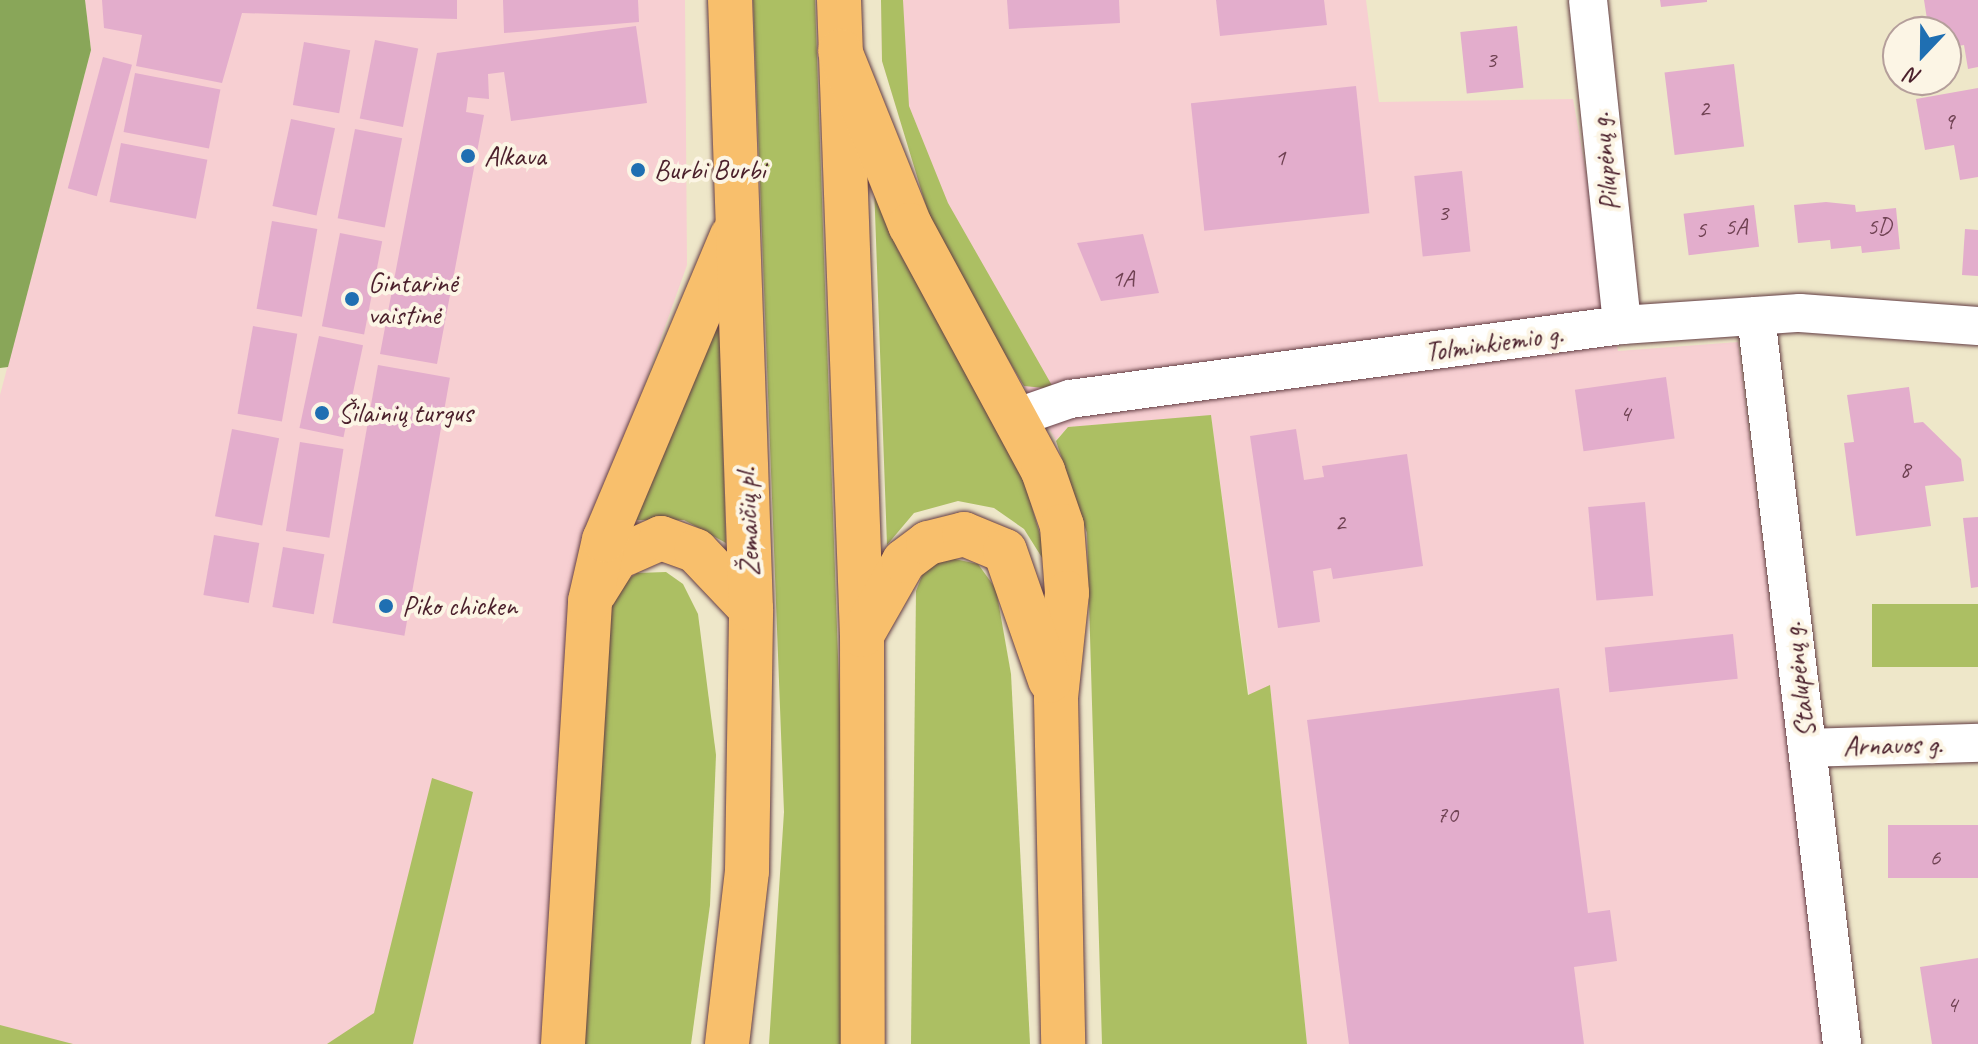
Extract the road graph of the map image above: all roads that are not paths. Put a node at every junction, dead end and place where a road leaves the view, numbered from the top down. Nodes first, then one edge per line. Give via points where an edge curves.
1 (730, 0) edge
2 (839, 0) edge
3 (1588, 0) edge
4 (840, 51) junction
5 (737, 223) junction
6 (1756, 316) junction
7 (1622, 325) junction
8 (1978, 326) edge
9 (1015, 418) junction
10 (590, 601) junction
11 (751, 609) junction
12 (862, 635) junction
13 (1056, 698) junction
14 (1978, 743) edge
15 (1807, 748) junction
16 (563, 1044) edge
17 (727, 1044) edge
18 (863, 1044) edge
19 (1063, 1044) edge
20 (1842, 1044) edge

1 - 5 main road, Žemaičių pl.
2 - 4 main road
3 - 7 street, Pilupėnų g.
4 - 9 main road via 910,225
4 - 12 main road
5 - 10 main road via 604,540
5 - 11 main road, Žemaičių pl.
6 - 7 street, Tolminkiemio g.
6 - 8 street, Tolminkiemio g.
6 - 15 street, Stalupėnų g.
7 - 9 street, Tolminkiemio g. via 1070,399
9 - 13 main road via 1062,526 1067,593
10 - 11 main road via 616,558 661,538 696,551
10 - 16 main road
11 - 17 main road, Žemaičių pl. via 747,871
12 - 13 main road via 904,561 928,543 964,534 1005,551
12 - 18 main road
13 - 19 main road
14 - 15 street, Arnavos g.
15 - 20 street, Stalupėnų g.

